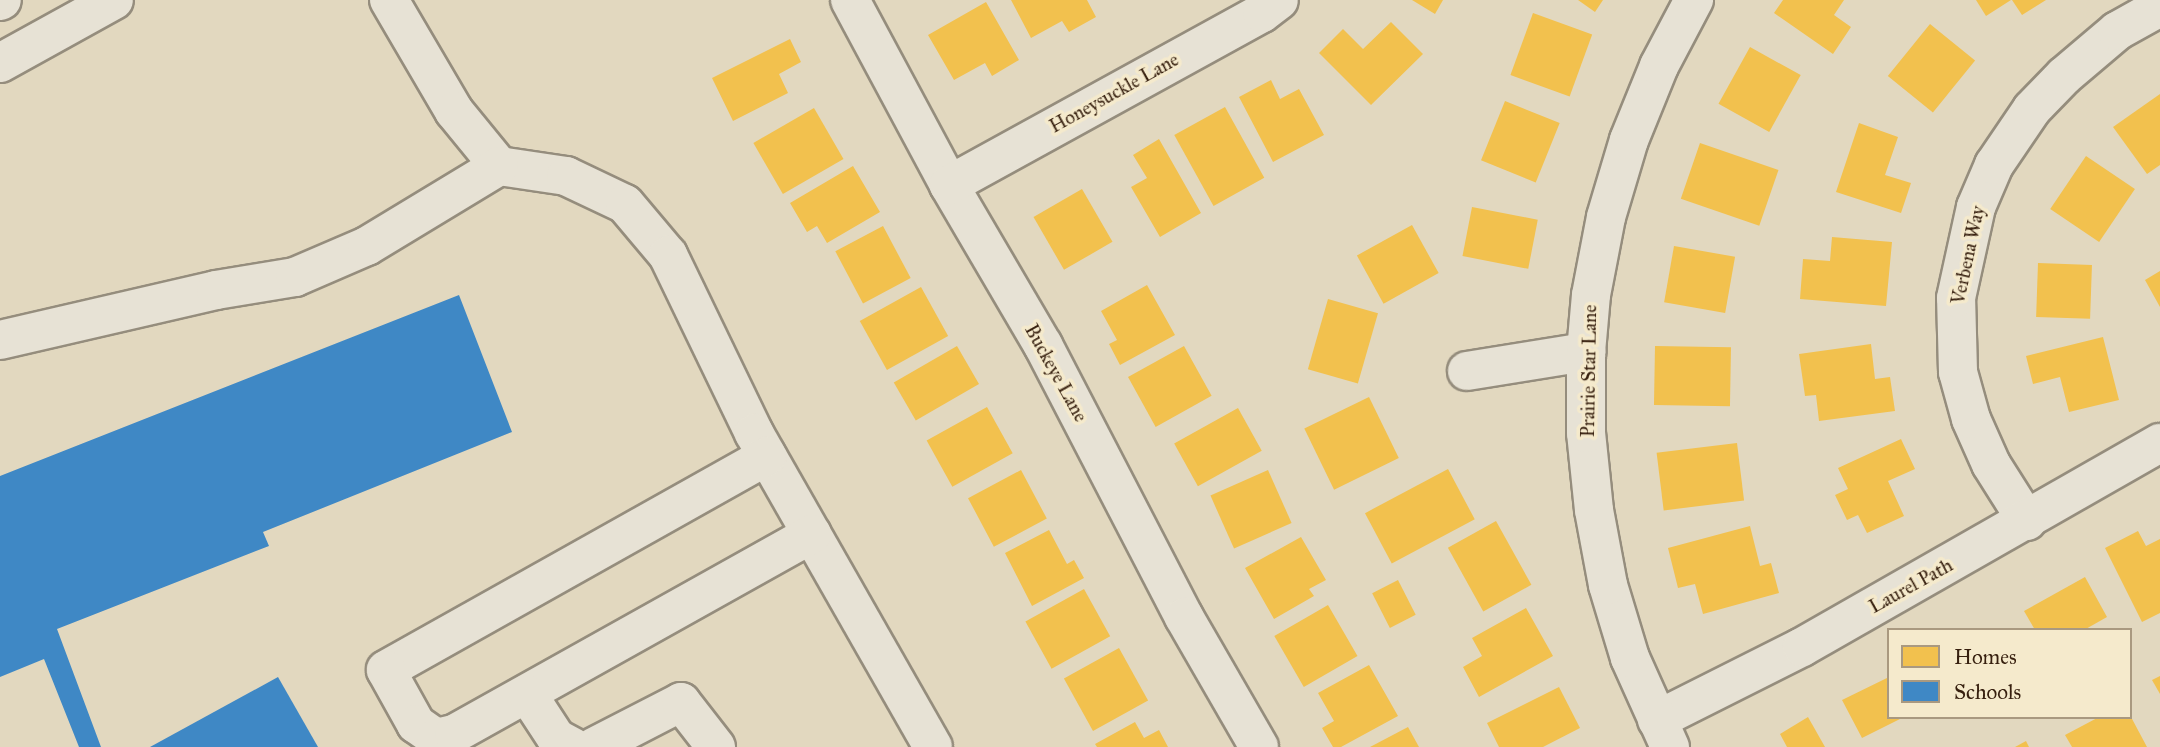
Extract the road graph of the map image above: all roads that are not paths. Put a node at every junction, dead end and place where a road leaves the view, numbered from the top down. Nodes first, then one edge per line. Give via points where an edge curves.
1 (114, 0) edge
2 (389, 0) edge
3 (850, 0) edge
4 (1279, 0) edge
5 (1694, 0) edge
6 (2160, 6) edge
7 (0, 63) edge
8 (499, 166) junction
9 (948, 185) junction
10 (0, 340) edge
11 (1586, 352) junction
12 (1467, 371) dead end
13 (2160, 443) edge
14 (767, 456) junction
15 (2027, 521) junction
16 (812, 534) junction
17 (528, 695) junction
18 (1663, 734) edge
19 (573, 747) edge
20 (594, 747) edge
21 (716, 747) edge
22 (933, 747) edge
23 (1259, 747) edge

1 - 7 street
2 - 8 street via 454,111
3 - 9 street, Buckeye Lane
4 - 9 street, Honeysuckle Lane
5 - 11 street, Prairie Star Lane via 1659,66 1629,140 1606,217
6 - 15 street, Verbena Way via 2117,31 2032,109 1994,165 1976,207 1956,298 1958,372 1971,419 1991,464
8 - 10 street via 367,246 295,278 216,290
8 - 14 street via 566,176 625,204 668,255
9 - 23 street, Buckeye Lane via 1042,345 1184,617
11 - 12 street
11 - 18 street, Prairie Star Lane via 1586,433 1608,585 1626,646
13 - 15 street, Laurel Path
14 - 16 street
14 - 17 street via 386,670 416,724 436,738 454,734
15 - 18 street, Laurel Path via 1802,647
16 - 17 street
16 - 22 street
17 - 19 street via 556,738
20 - 21 street via 681,702

